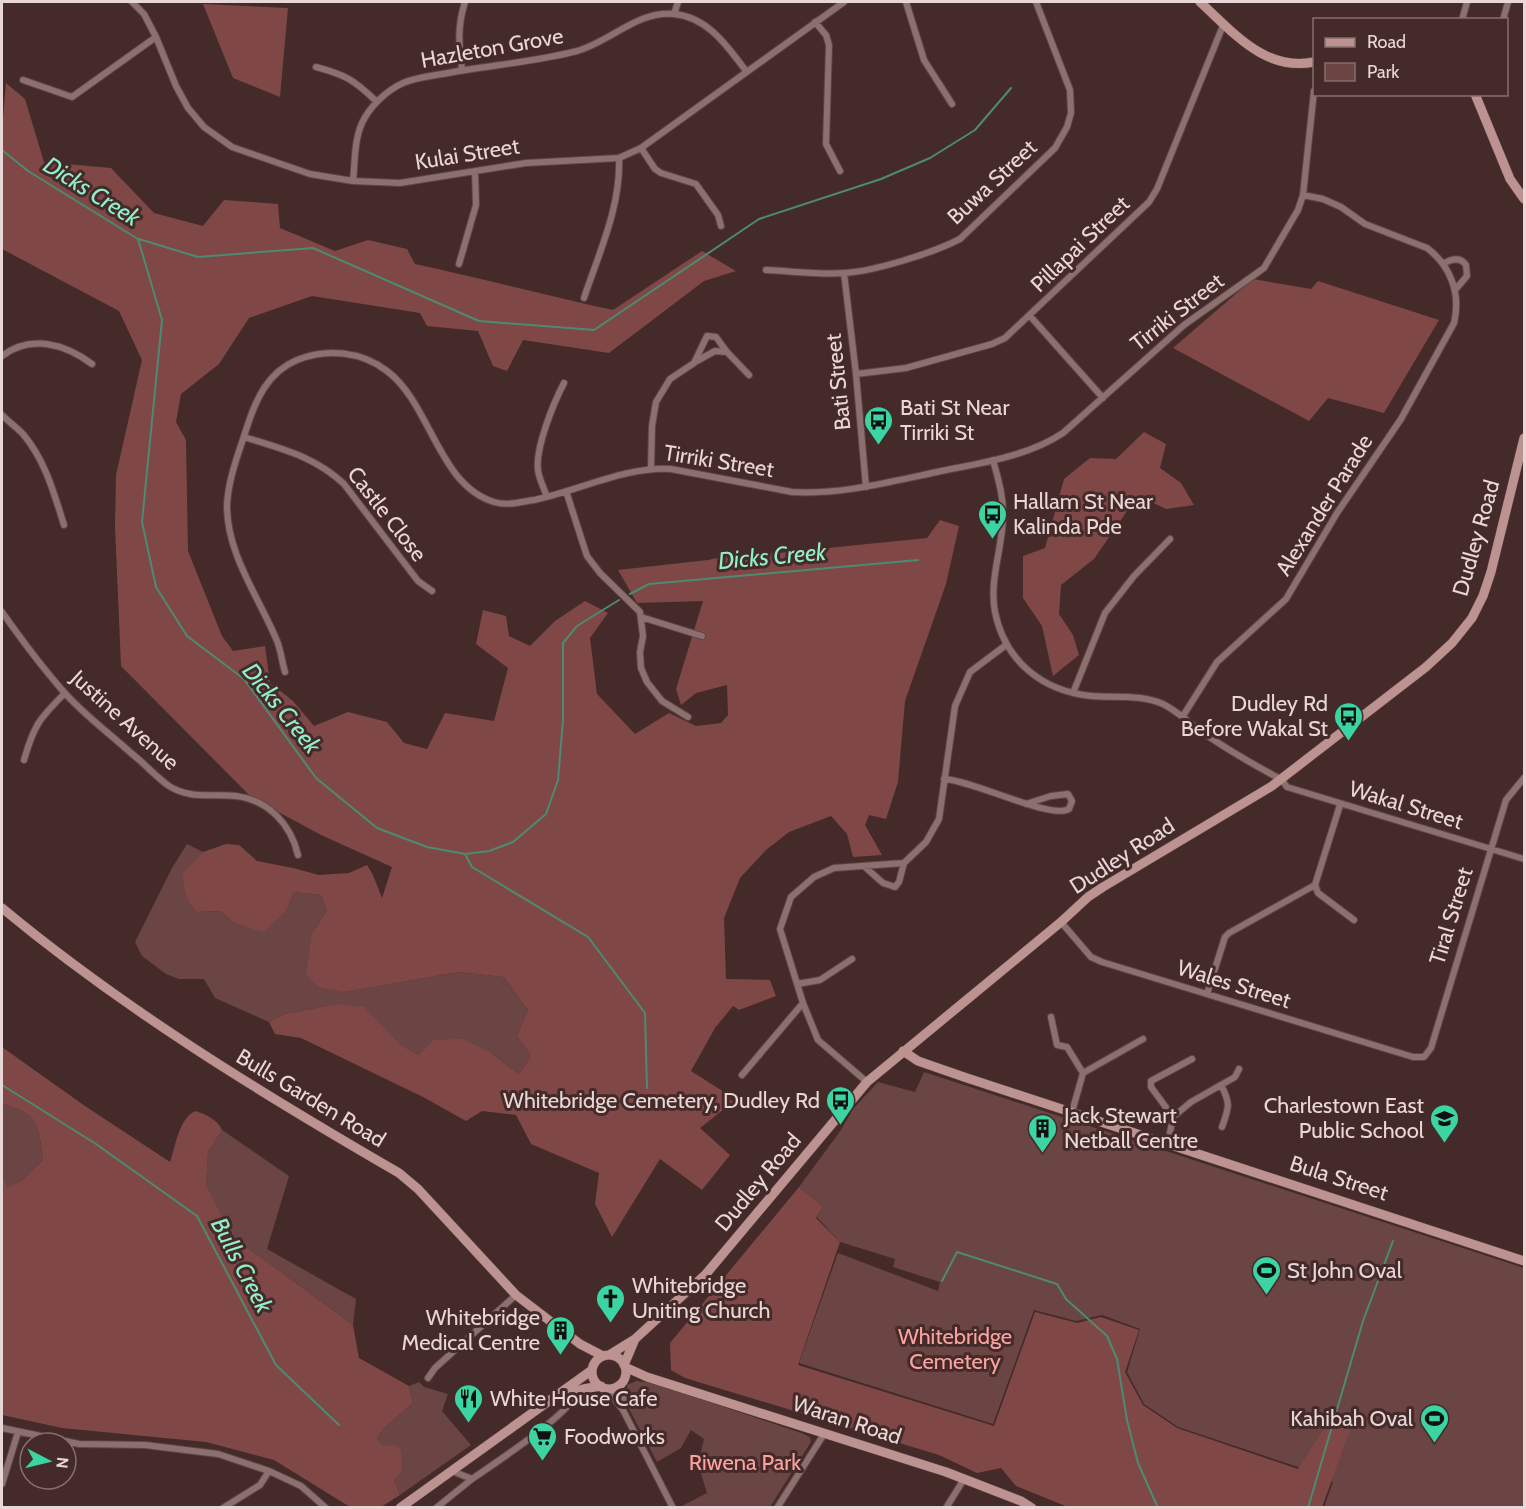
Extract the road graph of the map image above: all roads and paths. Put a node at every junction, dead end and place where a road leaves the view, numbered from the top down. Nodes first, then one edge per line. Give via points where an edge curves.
1 (132, 2) edge
2 (465, 2) edge
3 (678, 2) edge
4 (844, 2) edge
5 (906, 2) edge
6 (1036, 2) edge
7 (1200, 2) edge
8 (1467, 2) edge
9 (1509, 2) edge
10 (674, 14) junction
11 (1463, 18) edge
12 (1504, 18) edge
13 (815, 22) junction
14 (1224, 23) junction
15 (156, 37) junction
16 (1313, 62) edge
17 (316, 67) dead end
18 (462, 70) junction
19 (746, 72) junction
20 (23, 80) dead end
21 (1313, 96) edge
22 (1476, 96) edge
23 (376, 101) junction
24 (951, 105) dead end
25 (641, 148) junction
26 (619, 158) junction
27 (475, 171) junction
28 (840, 171) dead end
29 (353, 182) junction
30 (1303, 195) junction
31 (1524, 200) edge
32 (721, 226) dead end
33 (459, 264) dead end
34 (1443, 264) junction
35 (766, 270) dead end
36 (844, 273) junction
37 (1455, 290) junction
38 (584, 298) dead end
39 (1030, 316) junction
40 (727, 352) junction
41 (2, 356) edge
42 (694, 363) junction
43 (92, 364) dead end
44 (856, 374) junction
45 (749, 375) dead end
46 (564, 383) dead end
47 (1103, 398) junction
48 (2, 415) edge
49 (244, 437) junction
50 (1524, 438) edge
51 (993, 459) junction
52 (651, 468) junction
53 (866, 487) junction
54 (566, 491) junction
55 (547, 497) junction
56 (64, 525) dead end
57 (1170, 539) dead end
58 (432, 591) dead end
59 (2, 612) edge
60 (641, 617) junction
61 (702, 636) dead end
62 (1006, 645) junction
63 (285, 672) dead end
64 (65, 693) junction
65 (1073, 693) junction
66 (1183, 716) junction
67 (688, 717) dead end
68 (24, 760) dead end
69 (1524, 778) edge
70 (944, 779) junction
71 (1282, 780) junction
72 (1026, 804) junction
73 (1340, 805) junction
74 (1490, 849) junction
75 (298, 855) dead end
76 (1524, 859) edge
77 (904, 863) junction
78 (865, 867) junction
79 (1315, 885) junction
80 (2, 908) edge
81 (1354, 920) dead end
82 (1061, 921) junction
83 (852, 959) dead end
84 (797, 984) junction
85 (1207, 994) junction
86 (803, 1003) junction
87 (1051, 1017) dead end
88 (1143, 1039) dead end
89 (903, 1051) junction
90 (1413, 1057) joint
91 (1192, 1059) dead end
92 (1239, 1069) dead end
93 (1083, 1073) junction
94 (742, 1075) dead end
95 (867, 1082) junction
96 (1221, 1085) junction
97 (1072, 1112) junction
98 (1173, 1117) junction
99 (1222, 1127) dead end
100 (1168, 1143) junction
101 (1524, 1261) edge
102 (516, 1295) junction
103 (635, 1339) junction
104 (580, 1344) junction
105 (606, 1355) junction
106 (625, 1366) junction
107 (593, 1368) junction
108 (647, 1377) junction
109 (428, 1378) dead end
110 (622, 1382) junction
111 (604, 1387) junction
112 (579, 1390) junction
113 (557, 1396) junction
114 (623, 1410) junction
115 (2, 1428) edge
116 (18, 1432) joint
117 (824, 1434) junction
118 (78, 1444) edge
119 (269, 1471) junction
120 (452, 1471) junction
121 (472, 1479) junction
122 (964, 1479) junction
123 (2, 1485) edge
124 (223, 1508) edge
125 (326, 1508) edge
126 (400, 1508) edge
127 (436, 1508) edge
128 (673, 1508) edge
129 (777, 1508) edge
130 (946, 1508) edge
131 (1032, 1508) edge

1 - 15 street, Kulai Street via 144,14
2 - 18 street via 458,35
3 - 10 street
4 - 13 street, Kulai Street
5 - 24 street via 924,60
6 - 36 street, Buwa Street via 1070,90 1071,114 1055,148 960,239 877,267
7 - 14 main road
8 - 11 street
9 - 12 street
10 - 18 street, Hazleton Grove via 655,15 581,50
10 - 19 street via 709,28
13 - 19 street, Kulai Street
13 - 28 street via 829,45 826,144
14 - 16 main road via 1265,56 1290,64
14 - 39 street, Pillapai Street via 1149,202
15 - 20 street via 72,98
15 - 29 street, Kulai Street via 176,86 204,127 232,147 267,160
17 - 23 street via 355,81
18 - 23 street, Hazleton Grove via 402,84
19 - 25 street, Kulai Street
21 - 30 street, Tirriki Street
22 - 31 main road via 1510,179
23 - 29 street, Hazleton Grove via 362,123 356,144
25 - 26 street, Kulai Street
25 - 32 street via 661,173 696,183
26 - 27 street, Kulai Street via 526,163
26 - 38 street via 616,200
27 - 29 street, Kulai Street via 400,183
27 - 33 street via 476,205
30 - 34 street, Alexander Parade via 1323,199 1365,224 1427,248
30 - 47 street, Tirriki Street via 1264,268 1184,325
34 - 37 street, Alexander Parade
34 - 37 street, Alexander Parade via 1454,259 1466,265 1467,276
35 - 36 street, Buwa Street
36 - 44 street, Bati Street
37 - 66 street, Alexander Parade via 1454,323 1401,419 1337,513 1286,599 1217,662
39 - 44 street, Pillapai Street via 992,344 906,368
39 - 47 street
40 - 42 street via 715,351
40 - 42 street via 716,337 707,336
40 - 45 street
41 - 43 street via 25,345 45,343 59,345
42 - 52 street via 670,380 656,402
44 - 53 street, Bati Street
46 - 55 street via 538,459
47 - 51 street, Tirriki Street via 1053,440
48 - 56 street via 40,458
49 - 55 street, Tirriki Street via 257,399 280,371 324,352 358,356 387,371 398,382 448,462 476,494 496,503 511,504
49 - 58 street, Castle Close via 300,454 331,472 418,581
49 - 63 street, Tirriki Street via 229,487 231,539 278,643
50 - 71 main road, Dudley Road via 1484,596 1463,631 1426,667
51 - 53 street, Tirriki Street
51 - 62 street via 1004,518 993,601
52 - 53 street, Tirriki Street via 792,492
52 - 54 street, Tirriki Street
54 - 55 street, Tirriki Street
54 - 60 street via 587,556
57 - 65 street via 1105,613
59 - 64 street, Justine Avenue
60 - 61 street
60 - 67 street via 640,668 653,692
62 - 65 street, Wakal Street via 1037,678
62 - 70 street via 970,672 956,706
64 - 68 street via 32,732
64 - 75 street, Justine Avenue via 170,786 198,796 236,796 260,803 273,812 295,840
65 - 66 street, Wakal Street via 1148,700
66 - 71 street, Wakal Street via 1210,738
69 - 74 street, Tiral Street via 1506,800
70 - 72 street via 972,784
70 - 77 street via 939,819 926,842
71 - 73 street, Wakal Street via 1287,788
71 - 82 main road, Dudley Road via 1103,887
72 - 72 street via 1065,812 1072,801 1068,794 1061,794
73 - 74 street, Wakal Street
73 - 79 street
74 - 76 street, Wakal Street
74 - 90 street, Tiral Street via 1431,1048 1424,1057
77 - 78 street
77 - 78 street via 895,887 883,883
78 - 84 street via 834,868 814,877 791,897 780,929
79 - 81 street via 1318,893
79 - 85 street via 1225,937
80 - 102 main road, Bulls Garden Road via 76,967 193,1049 399,1173
82 - 85 street, Wales Street via 1091,957
82 - 89 main road, Dudley Road
83 - 84 street via 820,980
84 - 86 street
85 - 90 street, Wales Street
86 - 94 street
86 - 95 street via 818,1040
87 - 93 street via 1057,1045 1067,1047
88 - 93 street
89 - 95 main road, Dudley Road
89 - 97 main road, Bula Street via 918,1061
91 - 98 street via 1151,1081 1151,1087
92 - 96 street via 1235,1077
93 - 97 street
95 - 103 main road, Dudley Road via 719,1260
96 - 98 street
96 - 99 street via 1229,1101
97 - 100 main road, Bula Street
98 - 100 street
100 - 101 main road, Bula Street
102 - 104 main road, Bulls Garden Road
102 - 109 street
103 - 105 main road, Dudley Road
103 - 106 main road, Dudley Road
104 - 105 main road, Bulls Garden Road
104 - 107 main road, Bulls Garden Road
105 - 106 main road via 620,1359
105 - 107 main road via 597,1359
106 - 108 main road, Waran Road
106 - 110 main road
107 - 111 main road via 595,1381
107 - 113 main road
108 - 110 main road, Waran Road
108 - 117 main road, Waran Road
110 - 111 main road via 614,1388
110 - 114 street
111 - 112 main road
111 - 114 street
112 - 113 main road
112 - 121 street via 575,1400 540,1430
113 - 120 main road
114 - 128 street
115 - 116 street
116 - 123 street
117 - 122 main road, Waran Road
117 - 129 street
118 - 119 street via 218,1454
119 - 124 street via 260,1485
119 - 125 street via 301,1486
120 - 121 street
120 - 126 main road
121 - 127 street
122 - 130 street
122 - 131 main road, Waran Road

